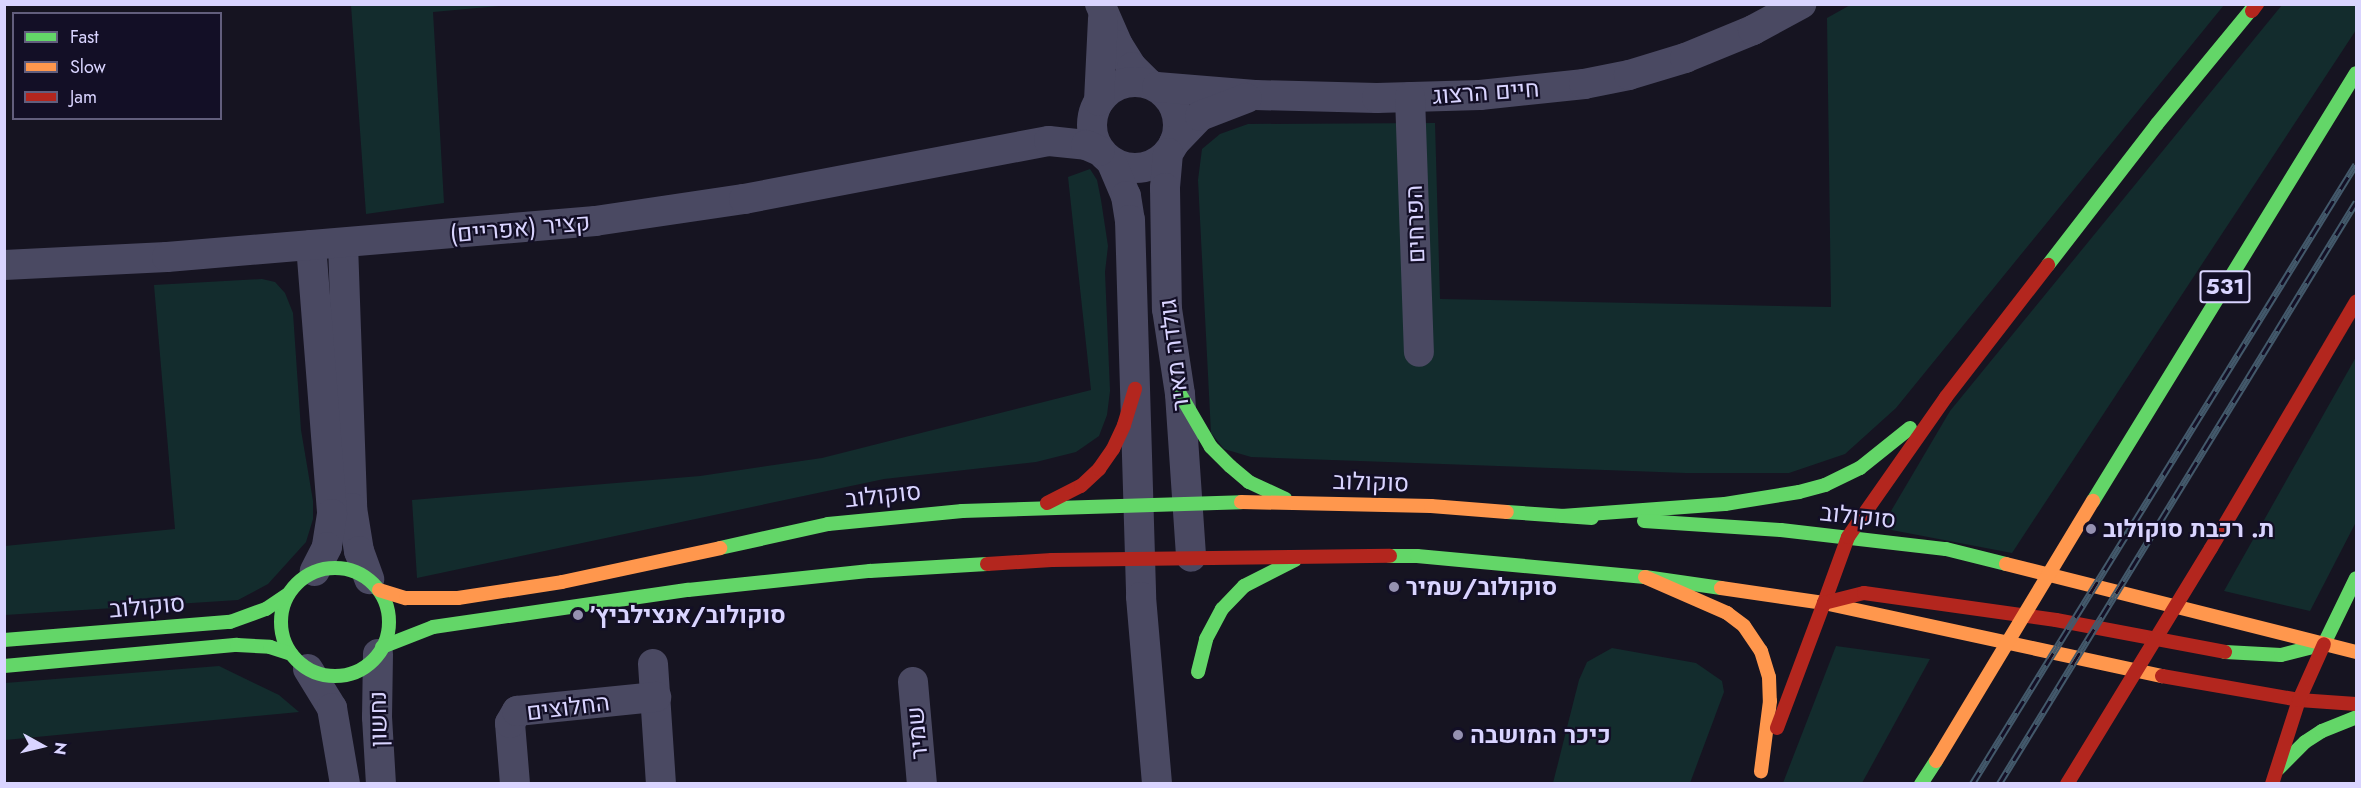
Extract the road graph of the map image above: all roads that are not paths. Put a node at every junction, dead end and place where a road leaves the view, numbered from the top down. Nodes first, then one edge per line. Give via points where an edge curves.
1 (1801, 4) edge
2 (2255, 7) edge
3 (1101, 10) edge
4 (2356, 74) edge
5 (1153, 86) junction
6 (1255, 95) junction
7 (1410, 97) junction
8 (1097, 103) junction
9 (1030, 145) junction
10 (1171, 148) junction
11 (1106, 156) junction
12 (343, 244) junction
13 (312, 245) junction
14 (4, 265) edge
15 (2356, 302) edge
16 (1419, 352) dead end
17 (1135, 389) junction
18 (1180, 394) junction
19 (1946, 397) junction
20 (1189, 502) junction
21 (1295, 502) junction
22 (1137, 504) junction
23 (1037, 507) junction
24 (1562, 516) junction
25 (1848, 537) junction
26 (1305, 556) junction
27 (1191, 557) junction
28 (1139, 558) junction
29 (315, 572) junction
30 (1645, 577) junction
31 (2356, 578) edge
32 (374, 584) junction
33 (287, 595) junction
34 (1824, 603) junction
35 (4, 640) edge
36 (2324, 644) junction
37 (380, 651) junction
38 (2356, 652) edge
39 (300, 661) junction
40 (653, 664) dead end
41 (4, 666) edge
42 (1198, 672) dead end
43 (913, 682) dead end
44 (656, 697) junction
45 (2299, 700) junction
46 (2356, 704) edge
47 (2356, 717) edge
48 (1758, 777) edge
49 (2274, 778) edge
50 (345, 783) edge
51 (381, 783) edge
52 (515, 783) edge
53 (661, 783) edge
54 (922, 783) edge
55 (1157, 783) edge
56 (1921, 783) edge
57 (2067, 783) edge

1 - 7 street, חיים הרצוג via 1753,30 1629,75 1480,95
2 - 19 main road via 2157,124
3 - 5 street via 1132,67
3 - 8 street via 1104,42
4 - 56 main road, 531, bridge
5 - 6 street, חיים הרצוג
5 - 8 street via 1129,81 1116,86
5 - 10 street via 1167,96 1175,109 1177,132
6 - 7 street, חיים הרצוג
6 - 10 street via 1200,116
7 - 16 street, הפרחים
8 - 9 street, קציר (אפריים) via 1077,122
8 - 11 street via 1092,132
9 - 11 street, קציר (אפריים) via 1067,142
9 - 12 street, קציר (אפריים) via 693,208 544,227
10 - 11 street via 1160,160 1139,168 1128,168
10 - 18 street, גולדה מאיר via 1165,188 1167,309
11 - 17 street, גולדה מאיר via 1126,196 1130,220
12 - 13 street, קציר (אפריים)
12 - 32 street via 352,508 359,551
13 - 14 street, קציר (אפריים)
13 - 29 street via 332,514 327,547
15 - 57 main road, bridge
17 - 22 street, גולדה מאיר
17 - 23 main road via 1117,441 1100,469 1081,486
18 - 20 street, גולדה מאיר
18 - 21 main road via 1211,447 1230,466 1264,490
19 - 24 main road via 1880,454 1825,485 1746,501
19 - 25 main road
20 - 21 main road, סוקולוב
20 - 22 main road, סוקולוב
20 - 27 street, גולדה מאיר
21 - 24 main road, סוקולוב via 1431,506
22 - 23 main road, סוקולוב
22 - 28 street, גולדה מאיר
23 - 32 main road, סוקולוב via 886,516 828,524 562,582 458,598 406,598
24 - 25 main road, סוקולוב
25 - 34 main road
25 - 36 main road, סוקולוב via 1946,549
26 - 27 main road
26 - 30 main road via 1417,556
26 - 42 main road via 1244,586 1222,609 1206,639
27 - 28 main road
28 - 37 main road via 870,571 688,590 433,627
28 - 55 street, גולדה מאיר
29 - 32 main road via 341,567
29 - 33 main road
30 - 34 main road
30 - 48 main road via 1727,613 1744,626 1761,651 1769,677 1770,701
31 - 36 main road
32 - 37 main road via 387,606 389,624
33 - 35 main road, סוקולוב via 266,609 230,622
33 - 39 main road via 281,628
34 - 36 main road via 1864,594 2056,620 2240,655 2281,655
34 - 45 main road via 2201,684
34 - 48 main road
36 - 38 main road, סוקולוב
36 - 45 main road
37 - 39 main road via 368,665 340,676 318,673
37 - 51 street, נחשון via 377,717
39 - 41 main road, סוקולוב via 270,647 237,645
39 - 50 street, נחשון via 332,708
40 - 44 street
43 - 54 street, שמיר
44 - 52 street, החלוצים via 517,711 510,723
44 - 53 street
45 - 46 main road
45 - 49 main road
47 - 49 main road via 2305,742

